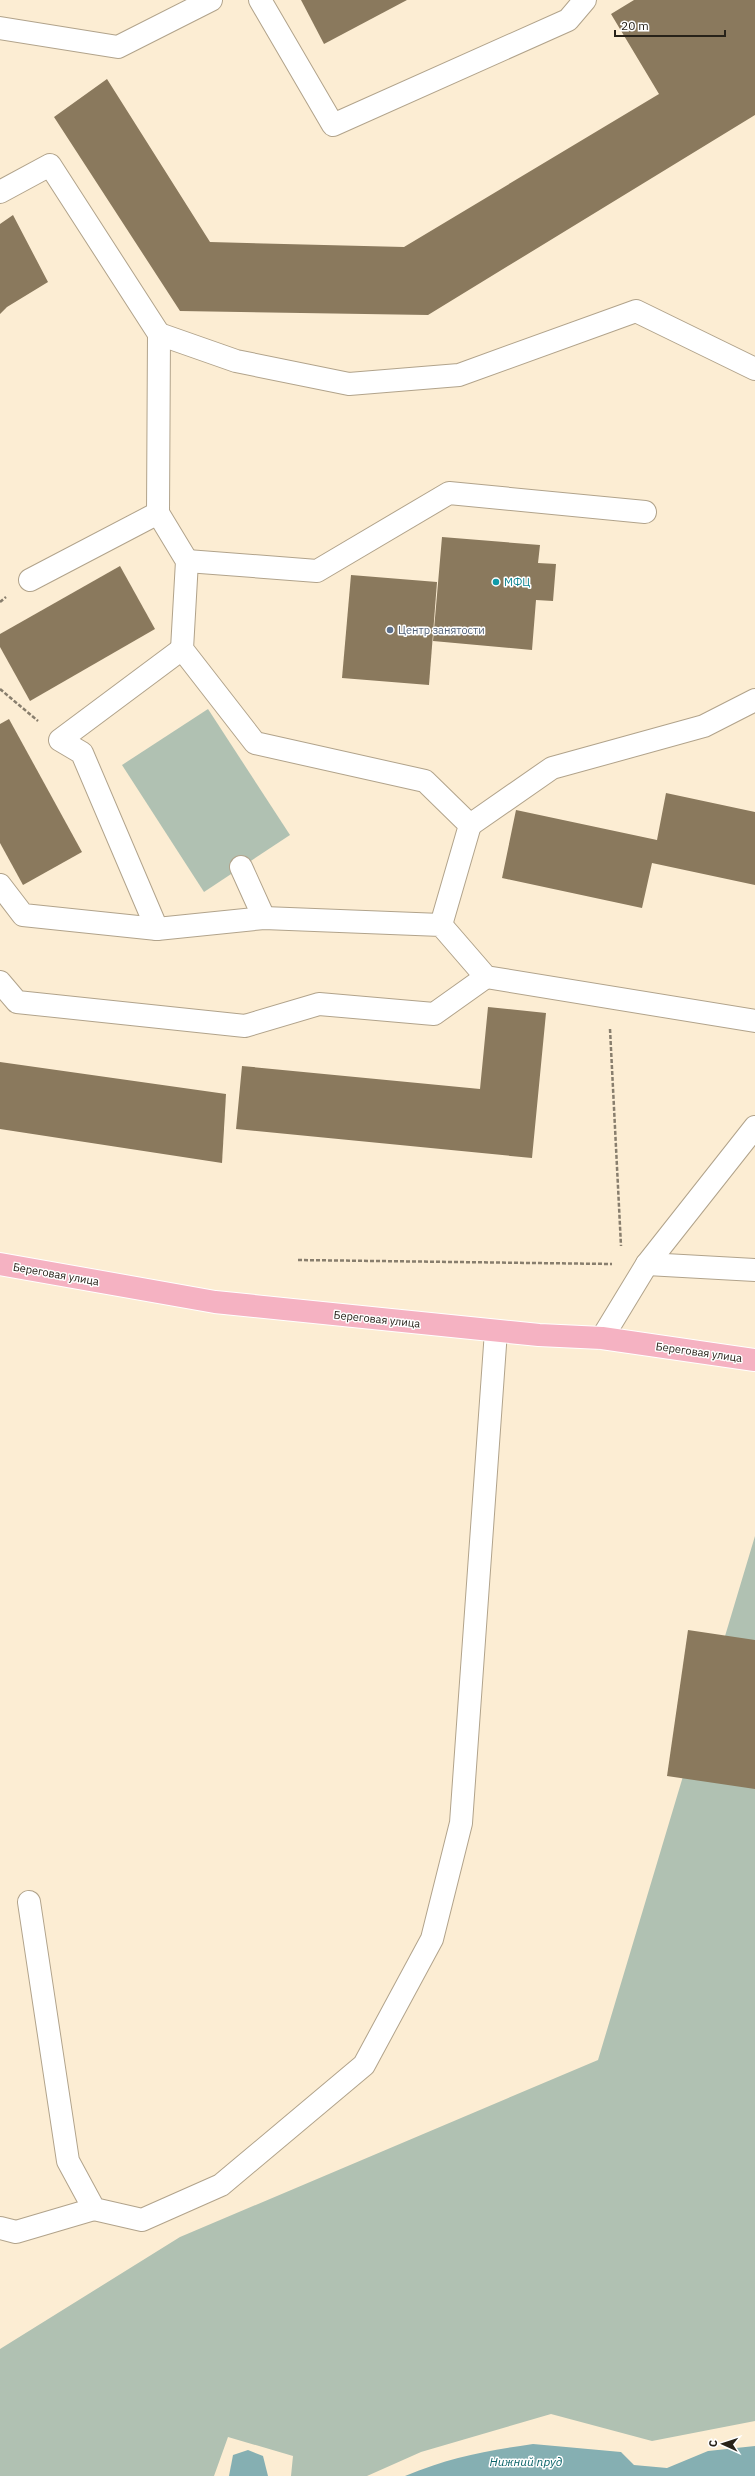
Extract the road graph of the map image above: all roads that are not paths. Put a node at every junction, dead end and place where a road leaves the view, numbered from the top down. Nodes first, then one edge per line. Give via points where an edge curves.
1 (211, 0) edge
2 (260, 0) edge
3 (585, 0) edge
4 (0, 28) edge
5 (0, 192) edge
6 (159, 334) junction
7 (755, 369) edge
8 (645, 512) dead end
9 (158, 513) junction
10 (187, 561) junction
11 (30, 580) dead end
12 (182, 649) junction
13 (755, 700) edge
14 (470, 825) junction
15 (240, 867) dead end
16 (0, 885) edge
17 (264, 918) junction
18 (441, 925) junction
19 (157, 929) junction
20 (486, 977) junction
21 (0, 982) edge
22 (755, 1021) edge
23 (752, 1134) edge
24 (0, 1264) edge
25 (647, 1264) junction
26 (755, 1270) edge
27 (496, 1331) junction
28 (602, 1338) junction
29 (755, 1360) edge
30 (29, 1902) dead end
31 (94, 2209) junction
32 (0, 2228) edge

1 - 4 street via 118,47
2 - 3 street via 333,125 568,20
5 - 6 street via 50,165
6 - 7 street via 236,360 349,384 459,374 636,311
6 - 9 street
8 - 10 street via 449,493 317,571
9 - 10 street
9 - 11 street
10 - 12 street
12 - 14 street via 255,743 425,781
12 - 19 street via 60,740 82,753
13 - 14 street via 704,726 552,768
14 - 18 street
15 - 17 street
16 - 19 street via 23,915
17 - 18 street
17 - 19 street
18 - 20 street
20 - 21 street via 434,1014 319,1004 245,1026 17,1002
20 - 22 street
23 - 25 street
24 - 27 main road, Береговая улица via 215,1302
25 - 26 street
25 - 28 street
27 - 28 main road, Береговая улица
27 - 31 street via 461,1823 432,1939 364,2065 221,2185 142,2220
28 - 29 main road, Береговая улица
30 - 31 street via 68,2161
31 - 32 street via 16,2232

